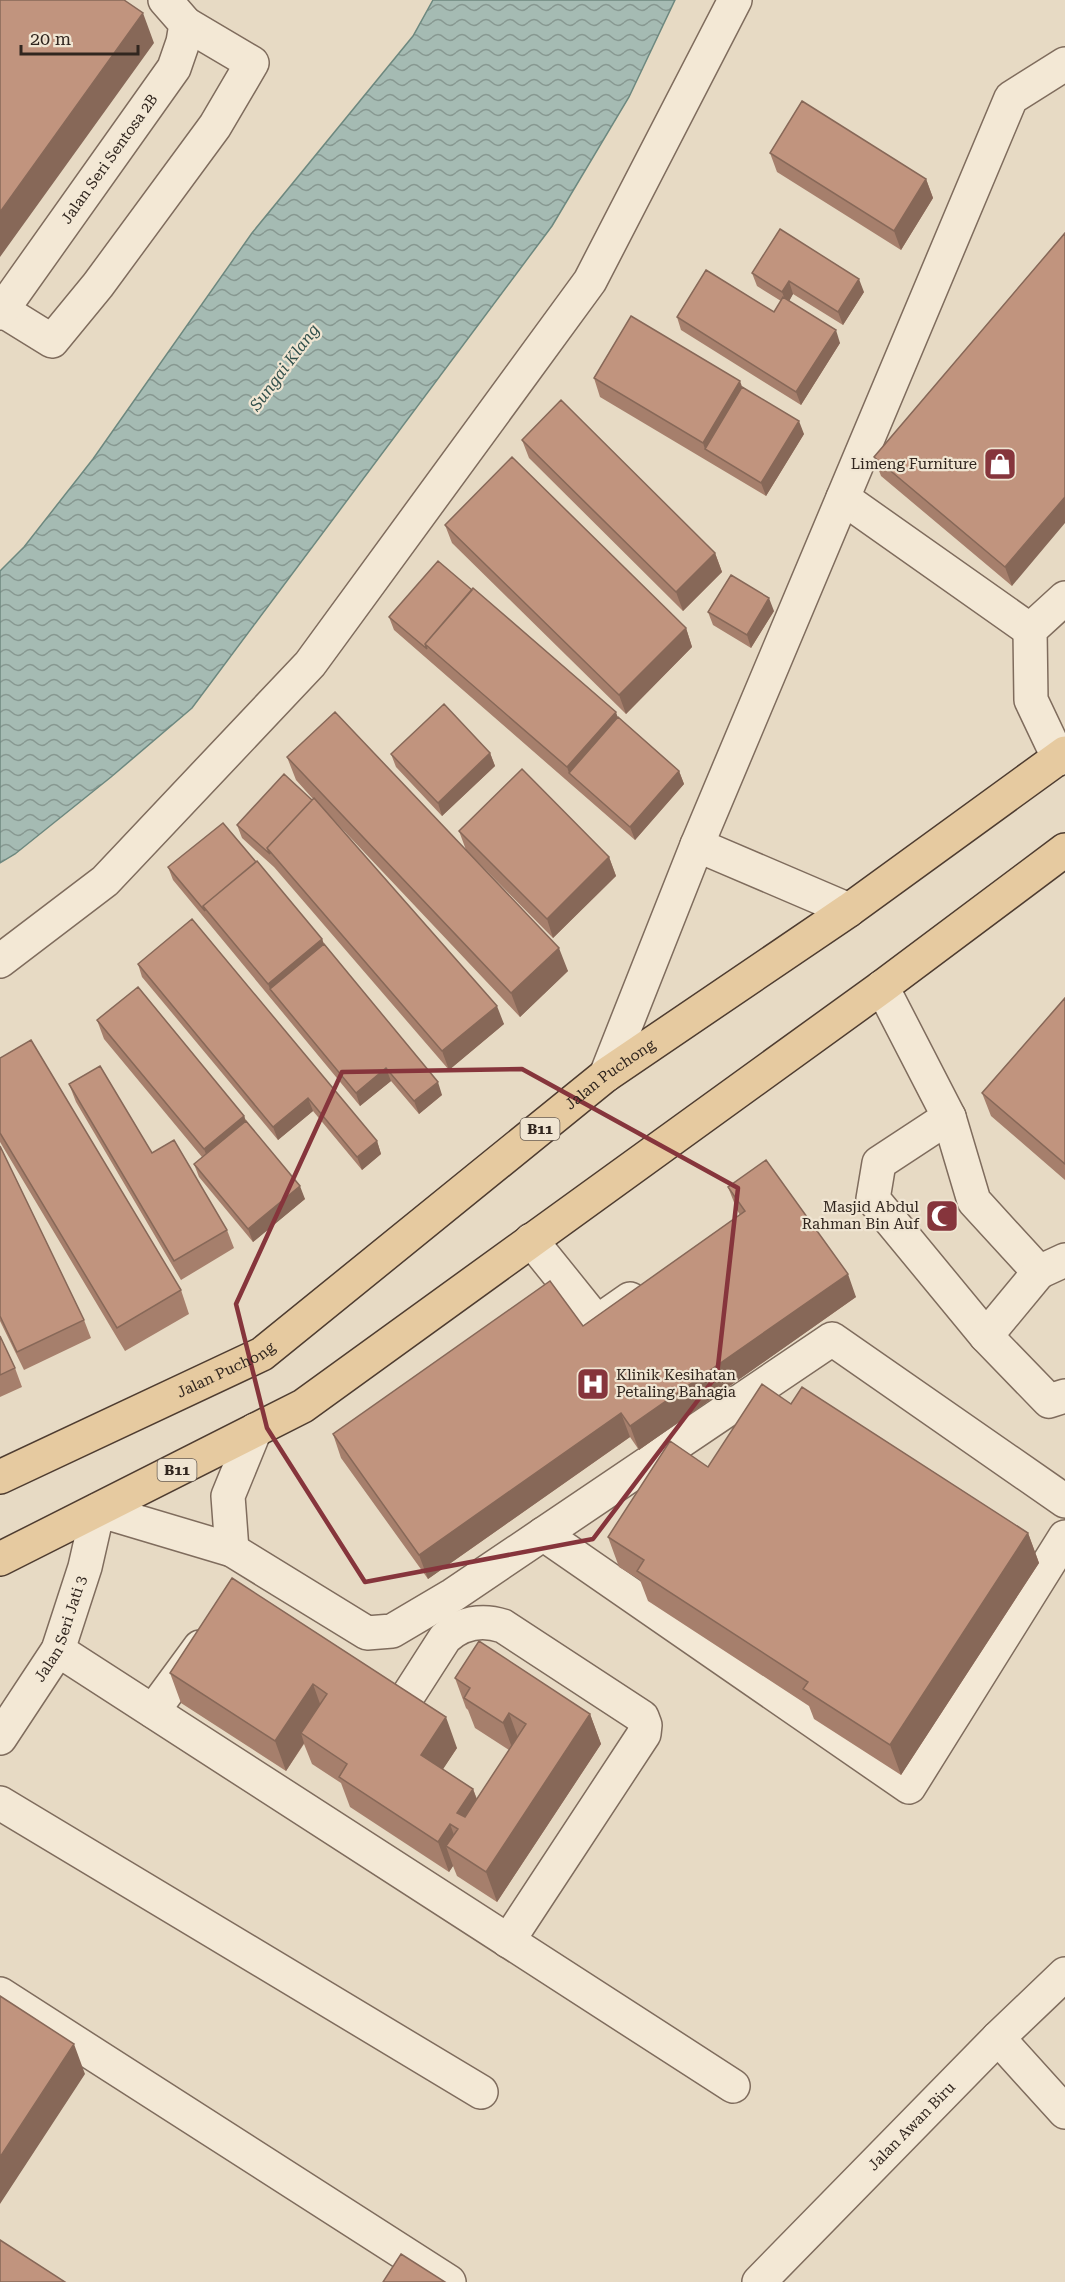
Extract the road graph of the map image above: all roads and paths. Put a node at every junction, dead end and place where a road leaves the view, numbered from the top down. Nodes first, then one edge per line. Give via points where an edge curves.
1 (735, 0) edge
2 (176, 12) edge
3 (1065, 64) edge
4 (1, 311) edge
5 (843, 498) junction
6 (1065, 598) edge
7 (1030, 630) junction
8 (1062, 756) edge
9 (697, 845) junction
10 (1065, 850) edge
11 (849, 910) junction
12 (0, 961) edge
13 (882, 987) junction
14 (606, 1075) junction
15 (949, 1118) junction
16 (531, 1240) junction
17 (1052, 1266) edge
18 (654, 1282) edge
19 (986, 1336) junction
20 (1065, 1396) edge
21 (255, 1430) junction
22 (0, 1477) edge
23 (1065, 1501) edge
24 (98, 1510) junction
25 (543, 1534) junction
26 (1065, 1537) edge
27 (232, 1550) junction
28 (0, 1559) edge
29 (219, 1624) edge
30 (58, 1650) junction
31 (350, 1693) edge
32 (153, 1711) junction
33 (0, 1738) edge
34 (0, 1803) edge
35 (508, 1941) junction
36 (1065, 1974) edge
37 (0, 1994) edge
38 (998, 2038) junction
39 (733, 2086) dead end
40 (481, 2092) dead end
41 (1065, 2112) edge
42 (449, 2282) edge
43 (759, 2282) edge

1 - 12 street via 590,281 310,664 105,881
2 - 4 street, Jalan Seri Sentosa 2B via 183,42 174,68
2 - 4 street via 252,63 215,126 52,341
3 - 5 street via 1011,98
5 - 7 street
5 - 9 street
6 - 7 street
7 - 8 street via 1031,700
8 - 11 main road, Jalan Puchong / B11
9 - 11 street
9 - 14 street
10 - 13 main road, B11
11 - 14 main road, Jalan Puchong / B11
13 - 15 street
13 - 16 main road, B11
14 - 22 main road, Jalan Puchong / B11 via 262,1354
15 - 17 street via 974,1201
15 - 19 street via 879,1163 873,1199
16 - 18 street via 597,1322
16 - 21 main road, B11 via 303,1406
17 - 19 street
19 - 20 street via 1049,1401
21 - 24 main road, B11
21 - 27 street via 228,1496
23 - 25 street via 832,1339
24 - 27 street
24 - 28 main road, B11
24 - 30 street, Jalan Seri Jati 3 via 85,1567
25 - 26 street via 909,1787
25 - 27 street via 392,1631 367,1633
29 - 32 street
30 - 32 street
30 - 33 street, Jalan Seri Jati 3
31 - 35 street via 369,1705 396,1708 402,1705 454,1630 463,1625 493,1623 642,1717 644,1734
32 - 35 street
34 - 40 street
35 - 39 street
36 - 38 street, Jalan Awan Biru
37 - 42 street
38 - 41 street
38 - 43 street, Jalan Awan Biru

